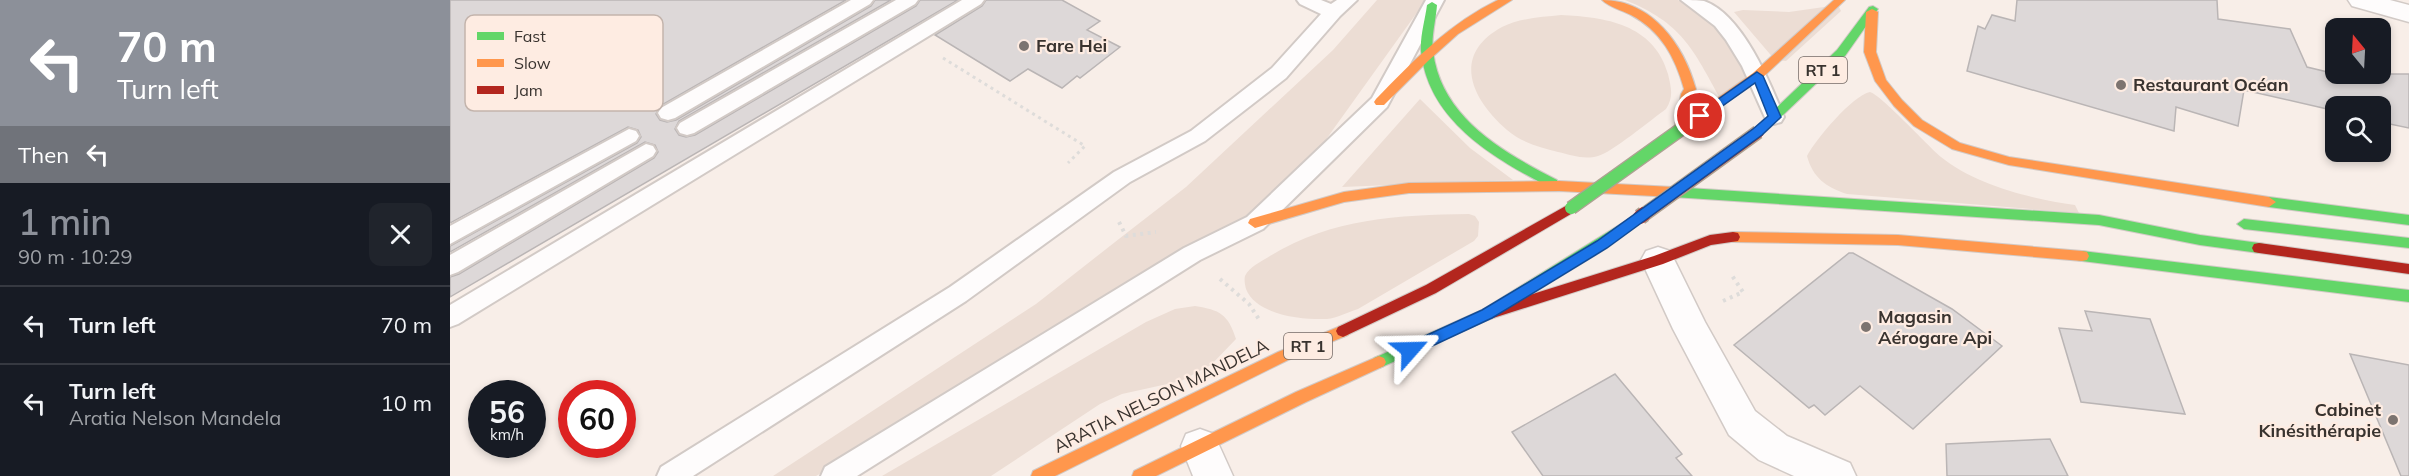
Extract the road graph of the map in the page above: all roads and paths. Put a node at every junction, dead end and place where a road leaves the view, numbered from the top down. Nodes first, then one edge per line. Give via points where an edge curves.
1 (864, 0) edge
2 (891, 0) edge
3 (909, 0) edge
4 (975, 0) edge
5 (1306, 0) edge
6 (1507, 0) edge
7 (1607, 0) edge
8 (1690, 0) edge
9 (1839, 0) edge
10 (1881, 0) edge
11 (2361, 0) edge
12 (1434, 3) edge
13 (1340, 6) edge
14 (1872, 12) junction
15 (2409, 14) edge
16 (1427, 54) junction
17 (940, 56) dead end
18 (1757, 76) junction
19 (1380, 102) junction
20 (1774, 117) junction
21 (678, 121) junction
22 (1680, 130) junction
23 (638, 144) junction
24 (1068, 163) dead end
25 (1559, 186) junction
26 (2099, 220) junction
27 (2173, 220) dead end
28 (2409, 220) edge
29 (1255, 223) junction
30 (2231, 224) dead end
31 (450, 236) edge
32 (2409, 243) edge
33 (450, 253) edge
34 (1658, 260) junction
35 (450, 266) edge
36 (2409, 269) edge
37 (2409, 296) edge
38 (1487, 314) junction
39 (450, 317) edge
40 (1206, 461) edge
41 (670, 476) edge
42 (834, 476) edge
43 (1039, 476) edge
44 (1140, 476) edge
45 (1836, 476) edge

1 - 21 lane
2 - 21 lane
3 - 21 lane
4 - 39 lane
5 - 13 lane
6 - 16 main road via 1473,16
7 - 22 main road via 1640,13 1672,42 1687,71 1690,90
8 - 18 lane via 1730,31 1745,50
9 - 18 main road, ARATIA NELSON MANDELA / RT 1
10 - 14 main road, RT 1
11 - 15 street
12 - 16 main road
12 - 19 lane
13 - 41 lane via 1279,73 1198,136 1122,177 958,294
14 - 20 main road, RT 1 via 1841,53
14 - 28 main road via 1871,56 1881,83 1910,114 1941,138 1983,155 2312,210
16 - 19 main road
16 - 25 main road via 1438,94 1459,122 1511,163
17 - 24 path via 1085,146
18 - 20 lane
18 - 22 main road, ARATIA NELSON MANDELA / RT 1
19 - 29 lane
20 - 38 main road, RT 1, bridge via 1602,244
22 - 43 main road, ARATIA NELSON MANDELA / RT 1, bridge via 1571,208 1484,262 1404,304 1283,356
23 - 31 lane
23 - 33 lane
23 - 35 lane
25 - 26 main road
25 - 29 main road via 1409,188 1344,197
26 - 27 main road
26 - 36 main road via 2200,240
29 - 42 lane via 1192,254
30 - 32 main road
34 - 37 main road via 1710,240 1737,236 1898,240 2183,267
34 - 38 main road
34 - 45 street via 1690,330 1742,423 1773,448
38 - 40 main road, RT 1 via 1301,397
40 - 44 main road, RT 1

